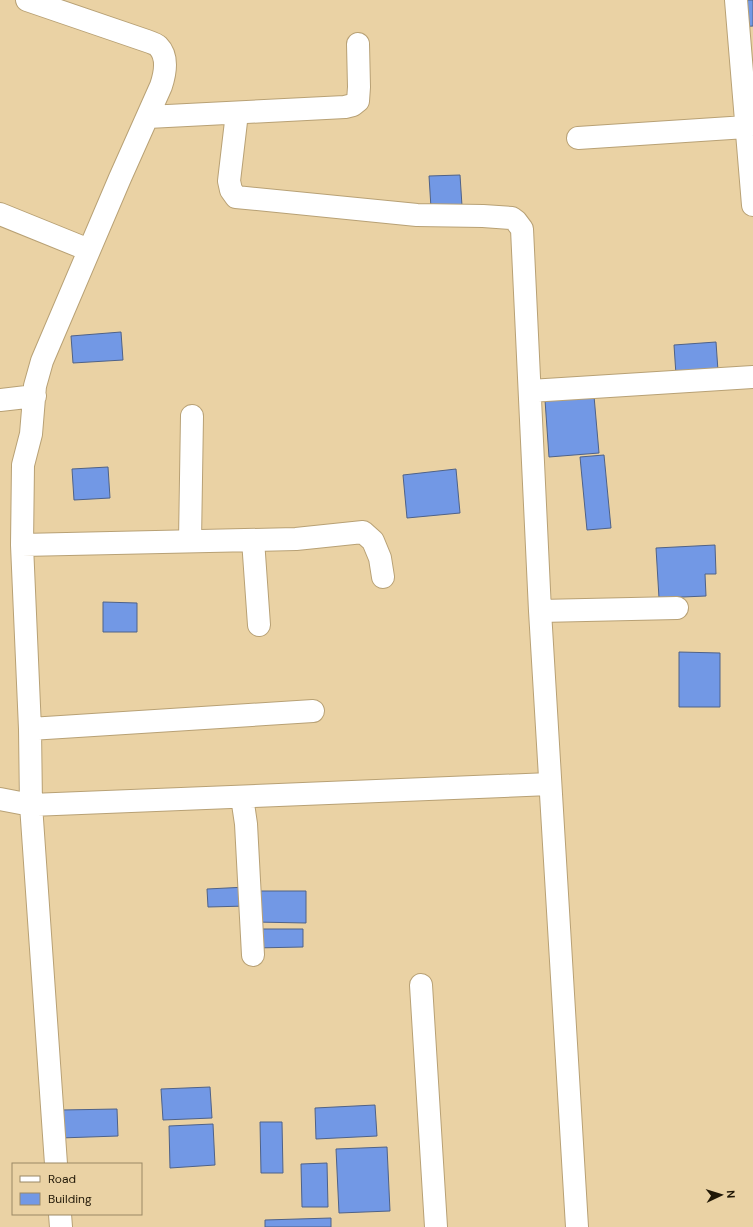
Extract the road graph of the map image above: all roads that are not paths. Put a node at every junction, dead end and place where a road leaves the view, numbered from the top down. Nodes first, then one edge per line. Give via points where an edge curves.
1 (27, 0) edge
2 (736, 0) edge
3 (358, 44) dead end
4 (237, 112) junction
5 (148, 117) junction
6 (746, 127) junction
7 (578, 138) dead end
8 (753, 205) edge
9 (0, 214) edge
10 (89, 250) junction
11 (753, 377) edge
12 (530, 391) junction
13 (35, 396) junction
14 (0, 400) edge
15 (192, 416) dead end
16 (253, 540) junction
17 (190, 541) junction
18 (22, 546) junction
19 (383, 577) dead end
20 (677, 608) dead end
21 (540, 611) junction
22 (259, 625) dead end
23 (313, 711) dead end
24 (30, 729) junction
25 (550, 784) junction
26 (242, 797) junction
27 (0, 799) edge
28 (31, 805) junction
29 (253, 954) dead end
30 (421, 985) dead end
31 (56, 1163) edge
32 (60, 1215) edge
33 (61, 1227) edge
34 (436, 1227) edge
35 (577, 1227) edge

1 - 5 street via 158,46 164,55 166,65
2 - 6 street
3 - 4 street via 358,101 352,105
4 - 5 street
4 - 12 street via 229,181 236,198 417,215 512,218 516,221 522,229
5 - 10 street
6 - 7 street
6 - 8 street
9 - 10 street
10 - 13 street via 42,361
11 - 12 street
12 - 21 street
13 - 14 street
13 - 18 street via 31,434 23,465
15 - 17 street
16 - 17 street
16 - 19 street via 363,532 373,541 380,558
16 - 22 street
17 - 18 street
18 - 24 street
20 - 21 street
21 - 25 street
23 - 24 street
24 - 28 street
25 - 26 street
25 - 35 street
26 - 28 street
26 - 29 street via 246,824
27 - 28 street
28 - 31 street
30 - 34 street
32 - 33 street

